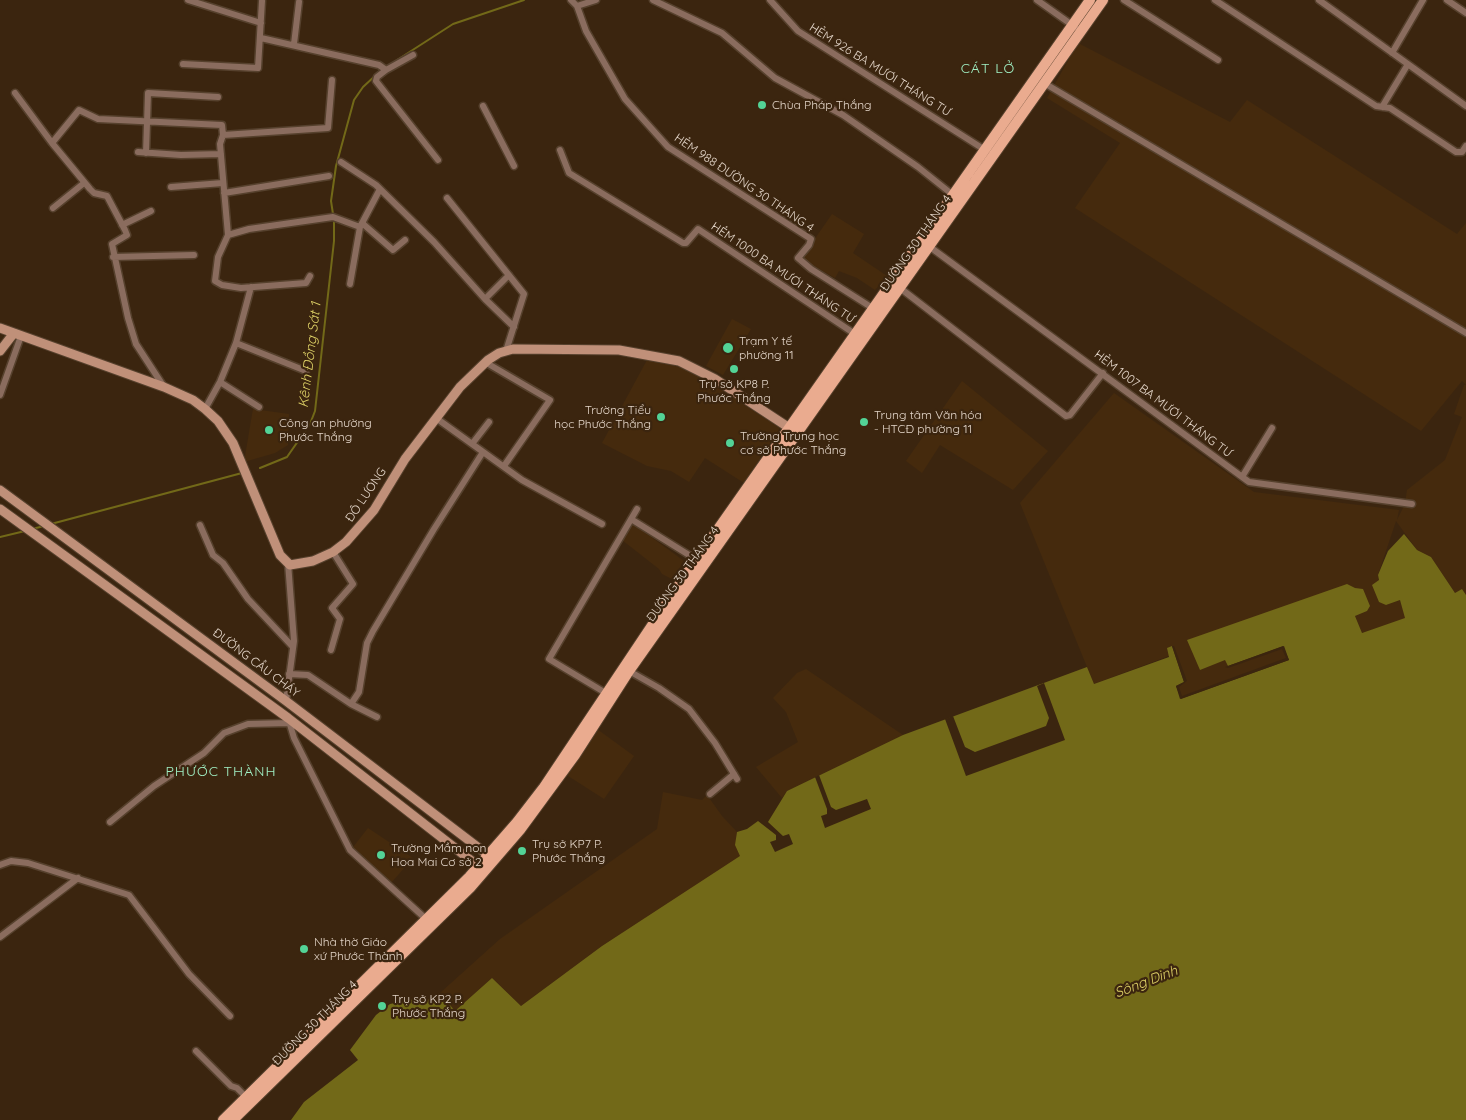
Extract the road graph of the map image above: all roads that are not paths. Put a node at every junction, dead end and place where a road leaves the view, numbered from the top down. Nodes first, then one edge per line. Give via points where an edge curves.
1 (188, 0) edge
2 (571, 0) edge
3 (596, 0) edge
4 (653, 0) edge
5 (770, 0) edge
6 (1037, 0) edge
7 (1090, 0) edge
8 (1103, 0) edge
9 (1124, 0) edge
10 (1216, 0) edge
11 (1319, 0) edge
12 (1423, 0) edge
13 (1447, 0) edge
14 (262, 2) dead end
15 (299, 2) dead end
16 (577, 6) junction
17 (1466, 14) edge
18 (261, 22) junction
19 (1076, 28) junction
20 (261, 38) junction
21 (294, 44) junction
22 (1392, 53) junction
23 (413, 55) dead end
24 (1218, 60) dead end
25 (183, 64) dead end
26 (1408, 64) junction
27 (383, 68) junction
28 (332, 80) dead end
29 (1040, 81) junction
30 (15, 93) dead end
31 (218, 97) dead end
32 (483, 106) dead end
33 (1466, 106) edge
34 (1382, 107) junction
35 (146, 120) junction
36 (223, 135) junction
37 (52, 143) junction
38 (1466, 146) edge
39 (560, 150) dead end
40 (985, 150) junction
41 (138, 152) dead end
42 (146, 153) junction
43 (221, 154) junction
44 (438, 160) dead end
45 (341, 162) dead end
46 (514, 166) dead end
47 (329, 176) dead end
48 (84, 183) junction
49 (223, 183) junction
50 (170, 187) dead end
51 (380, 189) junction
52 (224, 193) junction
53 (953, 195) junction
54 (447, 198) dead end
55 (53, 208) dead end
56 (151, 211) dead end
57 (122, 225) junction
58 (361, 225) junction
59 (228, 235) junction
60 (405, 240) dead end
61 (930, 247) junction
62 (194, 256) dead end
63 (114, 257) junction
64 (509, 275) junction
65 (310, 276) dead end
66 (350, 284) dead end
67 (251, 287) junction
68 (900, 288) junction
69 (485, 299) junction
70 (874, 308) junction
71 (514, 327) junction
72 (0, 328) edge
73 (17, 334) junction
74 (855, 334) junction
75 (1466, 334) edge
76 (236, 343) junction
77 (0, 351) edge
78 (506, 351) junction
79 (485, 362) junction
80 (306, 371) dead end
81 (1103, 373) junction
82 (220, 382) junction
83 (164, 387) junction
84 (0, 395) edge
85 (259, 407) dead end
86 (205, 409) junction
87 (436, 418) junction
88 (489, 422) dead end
89 (1272, 428) dead end
90 (793, 430) junction
91 (472, 444) junction
92 (483, 452) junction
93 (504, 466) junction
94 (1242, 477) junction
95 (0, 490) edge
96 (1412, 504) dead end
97 (0, 509) edge
98 (637, 509) dead end
99 (631, 518) junction
100 (602, 524) dead end
101 (200, 525) dead end
102 (333, 552) junction
103 (697, 560) junction
104 (288, 564) junction
105 (687, 582) junction
106 (293, 647) junction
107 (331, 650) dead end
108 (234, 663) junction
109 (625, 670) junction
110 (227, 673) junction
111 (290, 674) junction
112 (608, 695) junction
113 (286, 701) junction
114 (351, 704) junction
115 (377, 717) dead end
116 (288, 721) junction
117 (710, 794) dead end
118 (110, 822) dead end
119 (491, 857) junction
120 (0, 864) edge
121 (482, 869) junction
122 (78, 878) junction
123 (452, 900) junction
124 (426, 919) junction
125 (0, 937) edge
126 (230, 1016) dead end
127 (322, 1028) junction
128 (196, 1051) dead end
129 (246, 1097) junction
130 (223, 1120) edge
131 (233, 1120) edge

1 - 18 street
2 - 16 street, HẺM 988 ĐƯỜNG 30 THÁNG 4
3 - 16 street
4 - 53 street via 722,33 775,78 851,120
5 - 40 street, HẺM 926 BA MƯƠI THÁNG TƯ via 798,31
6 - 19 street
7 - 19 main road, ĐƯỜNG 30 THÁNG 4
8 - 19 main road, ĐƯỜNG 30 THÁNG 4
9 - 24 street
10 - 34 street
11 - 22 street
12 - 22 street
13 - 17 street
14 - 18 street
15 - 21 street
16 - 70 street, HẺM 988 ĐƯỜNG 30 THÁNG 4 via 586,31 625,99 668,147 811,239 798,258
18 - 20 street
19 - 29 main road, ĐƯỜNG 30 THÁNG 4
20 - 21 street
20 - 25 street via 258,68
21 - 27 street
22 - 26 street
23 - 27 street
26 - 33 street
26 - 34 street
27 - 44 street via 377,77 378,84
28 - 36 street via 328,128
29 - 40 main road, ĐƯỜNG 30 THÁNG 4
29 - 61 main road, ĐƯỜNG 30 THÁNG 4
29 - 75 street
30 - 37 street
31 - 35 street via 150,93 147,96
32 - 46 street
34 - 38 street via 1390,108 1456,152 1462,152
35 - 36 street via 221,124
35 - 37 street via 98,119 78,110
35 - 42 street
36 - 43 street
37 - 48 street
39 - 74 street, HẺM 1000 BA MƯƠI THÁNG TƯ via 569,173 683,243 698,229
40 - 53 main road, ĐƯỜNG 30 THÁNG 4
41 - 42 street
42 - 43 street
43 - 49 street
45 - 51 street
47 - 52 street
48 - 55 street
48 - 57 street via 94,193 107,196
49 - 50 street
49 - 52 street
51 - 58 street
51 - 69 street
52 - 59 street
53 - 70 main road, ĐƯỜNG 30 THÁNG 4
54 - 64 street
56 - 57 street
57 - 63 street via 126,235 112,244
58 - 59 street via 334,217
58 - 60 street via 393,250
58 - 66 street
59 - 67 street via 218,257 214,279 230,287
61 - 68 main road, ĐƯỜNG 30 THÁNG 4
61 - 81 street, HẺM 1007 BA MƯƠI THÁNG TƯ
62 - 63 street
63 - 83 street via 133,338
64 - 69 street
64 - 71 street via 524,294
65 - 67 street via 306,283
67 - 76 street
68 - 81 street via 1066,416
68 - 90 main road, ĐƯỜNG 30 THÁNG 4
69 - 71 street
70 - 74 main road, ĐƯỜNG 30 THÁNG 4
71 - 78 street
72 - 73 main road
73 - 77 main road
73 - 83 main road
73 - 84 street
74 - 90 main road, ĐƯỜNG 30 THÁNG 4
76 - 80 street
76 - 82 street
78 - 79 main road, ĐÔ LƯƠNG
78 - 90 main road, ĐÔ LƯƠNG via 533,348 619,350 679,361 715,379
79 - 87 main road, ĐÔ LƯƠNG
79 - 93 street via 550,400
81 - 94 street, HẺM 1007 BA MƯƠI THÁNG TƯ
82 - 85 street
82 - 86 street
83 - 86 main road
86 - 104 main road via 233,443 280,555
87 - 91 street
87 - 102 main road, ĐÔ LƯƠNG via 405,459 374,510
88 - 91 street
89 - 94 street
90 - 103 main road, ĐƯỜNG 30 THÁNG 4
90 - 105 main road, ĐƯỜNG 30 THÁNG 4
91 - 92 street
92 - 93 street
92 - 114 street via 373,631 367,643 359,692
93 - 100 street via 522,480
94 - 96 street, HẺM 1007 BA MƯƠI THÁNG TƯ via 1249,482
95 - 108 main road, ĐƯỜNG CẦU CHÁY
97 - 110 main road, ĐƯỜNG CẦU CHÁY
98 - 99 street
99 - 103 street
99 - 112 street via 549,659
101 - 106 street via 213,555
102 - 104 main road, ĐÔ LƯƠNG via 300,565
102 - 107 street via 352,584 332,608 340,619
103 - 105 main road, ĐƯỜNG 30 THÁNG 4
104 - 106 street
105 - 109 main road, ĐƯỜNG 30 THÁNG 4
106 - 111 street
108 - 110 main road
108 - 113 main road, ĐƯỜNG CẦU CHÁY
109 - 112 main road, ĐƯỜNG 30 THÁNG 4
109 - 117 street via 689,709 716,743 736,777
110 - 116 main road, ĐƯỜNG CẦU CHÁY
111 - 113 street
111 - 114 street via 308,675
112 - 119 main road, ĐƯỜNG 30 THÁNG 4 via 520,830
113 - 119 main road, ĐƯỜNG CẦU CHÁY
114 - 115 street
116 - 118 street via 248,724 224,733 204,753 158,783
116 - 121 main road, ĐƯỜNG CẦU CHÁY
116 - 124 street via 350,850
119 - 121 main road, ĐƯỜNG 30 THÁNG 4
120 - 122 street via 11,861 28,863
121 - 123 main road, ĐƯỜNG 30 THÁNG 4
122 - 125 street
122 - 126 street via 129,895 189,974
123 - 124 main road, ĐƯỜNG 30 THÁNG 4
123 - 127 main road, ĐƯỜNG 30 THÁNG 4
124 - 127 main road, ĐƯỜNG 30 THÁNG 4
127 - 129 main road, ĐƯỜNG 30 THÁNG 4
127 - 131 main road, ĐƯỜNG 30 THÁNG 4
128 - 129 street
129 - 130 main road, ĐƯỜNG 30 THÁNG 4

